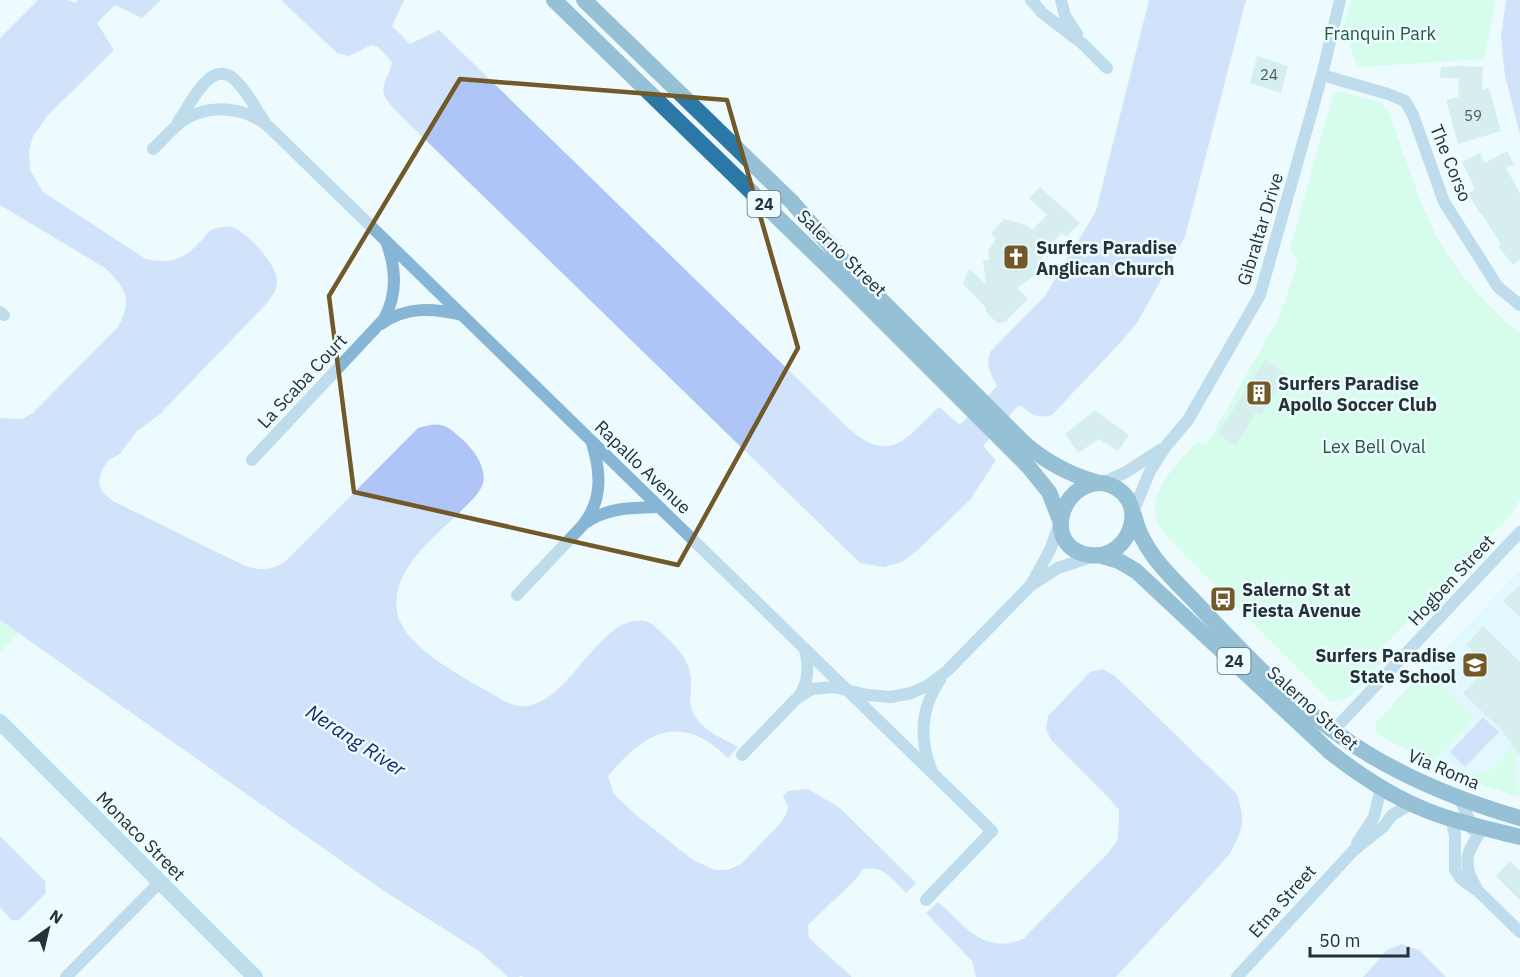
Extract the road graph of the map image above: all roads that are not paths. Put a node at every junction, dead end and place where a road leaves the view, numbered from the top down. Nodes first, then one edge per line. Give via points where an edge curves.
1 (554, 0) edge
2 (584, 0) edge
3 (1031, 0) edge
4 (1061, 0) edge
5 (1340, 0) edge
6 (1040, 7) edge
7 (1083, 44) junction
8 (1107, 68) dead end
9 (1322, 75) junction
10 (174, 128) junction
11 (270, 128) junction
12 (153, 149) dead end
13 (385, 240) junction
14 (1520, 305) edge
15 (880, 309) junction
16 (463, 316) junction
17 (378, 327) junction
18 (1000, 429) junction
19 (592, 442) junction
20 (1166, 446) junction
21 (252, 460) dead end
22 (1100, 483) junction
23 (658, 507) junction
24 (1133, 514) junction
25 (1060, 521) junction
26 (582, 526) junction
27 (1520, 532) edge
28 (1096, 555) junction
29 (1030, 586) junction
30 (517, 595) dead end
31 (804, 648) junction
32 (952, 665) junction
33 (846, 689) junction
34 (796, 699) junction
35 (0, 722) edge
36 (1334, 731) junction
37 (1357, 747) joint
38 (742, 755) dead end
39 (933, 773) junction
40 (1381, 788) junction
41 (1459, 798) junction
42 (1411, 804) junction
43 (1520, 818) edge
44 (1451, 819) junction
45 (1477, 826) junction
46 (1520, 837) edge
47 (1354, 850) junction
48 (160, 882) junction
49 (1479, 892) junction
50 (926, 900) dead end
51 (1520, 932) edge
52 (66, 977) edge
53 (255, 977) edge
54 (1238, 977) edge

1 - 15 main road, Salerno Street / 24
2 - 15 main road, Salerno Street / 24 via 792,202
3 - 6 street
4 - 6 street via 1057,12 1050,15
4 - 7 street via 1069,23
5 - 9 street, Gibraltar Drive
6 - 7 street
7 - 8 street
9 - 14 street, The Corso via 1405,101 1444,202 1498,287
9 - 20 street, Gibraltar Drive via 1260,295 1188,420
10 - 11 street, Rapallo Avenue via 196,115 223,110 249,114
10 - 11 street, Rapallo Avenue via 205,82 220,74 236,80
10 - 12 street, Rapallo Avenue
11 - 13 street, Rapallo Avenue
13 - 16 street, Rapallo Avenue
13 - 17 street, La Scaba Court via 393,262 394,285 387,313
15 - 18 main road, Salerno Street / 24
16 - 17 street, La Scaba Court via 417,310 393,317
16 - 19 street, Rapallo Avenue
17 - 21 street, La Scaba Court
18 - 22 main road, Salerno Street / 24 via 1057,468
18 - 25 main road, Salerno Street / 24 via 1039,478
19 - 23 street, Rapallo Avenue
19 - 26 street via 599,486 593,508
20 - 22 street, Gibraltar Drive via 1126,472
20 - 24 street, Gibraltar Drive via 1144,482
22 - 24 main road, 24 via 1122,492
22 - 25 main road via 1076,492 1064,507
23 - 26 street via 617,509
23 - 31 street, Rapallo Avenue
24 - 28 main road via 1125,539 1114,549
24 - 36 main road, Salerno Street / 24 via 1141,537 1162,567 1272,680
25 - 28 main road, 24 via 1068,543 1084,554
25 - 29 street via 1050,550
26 - 30 street
27 - 36 street, Hogben Street
28 - 29 street via 1059,568
28 - 40 main road, Salerno Street / 24 via 1136,571 1330,752
29 - 32 street
31 - 33 street, Rapallo Avenue
31 - 34 street via 807,678
32 - 33 street via 927,686 904,695 878,696
32 - 39 street via 934,689 924,718 924,747
33 - 34 street via 820,687
33 - 39 street, Rapallo Avenue
34 - 38 street
35 - 48 street, Monaco Street
36 - 37 main road, Salerno Street / 24
37 - 41 main road, Via Roma / 24
39 - 50 street, Rapallo Avenue via 992,831
40 - 42 main road, 24
40 - 47 street, Etna Street via 1374,817
41 - 43 main road, Via Roma / 24
41 - 45 street
42 - 44 main road, 24
42 - 47 street, Etna Street
44 - 45 main road, 24
44 - 49 street via 1455,870
45 - 46 main road, 24
45 - 49 street via 1466,857 1468,873
47 - 54 street, Etna Street
48 - 52 street
48 - 53 street, Monaco Street
49 - 51 street

